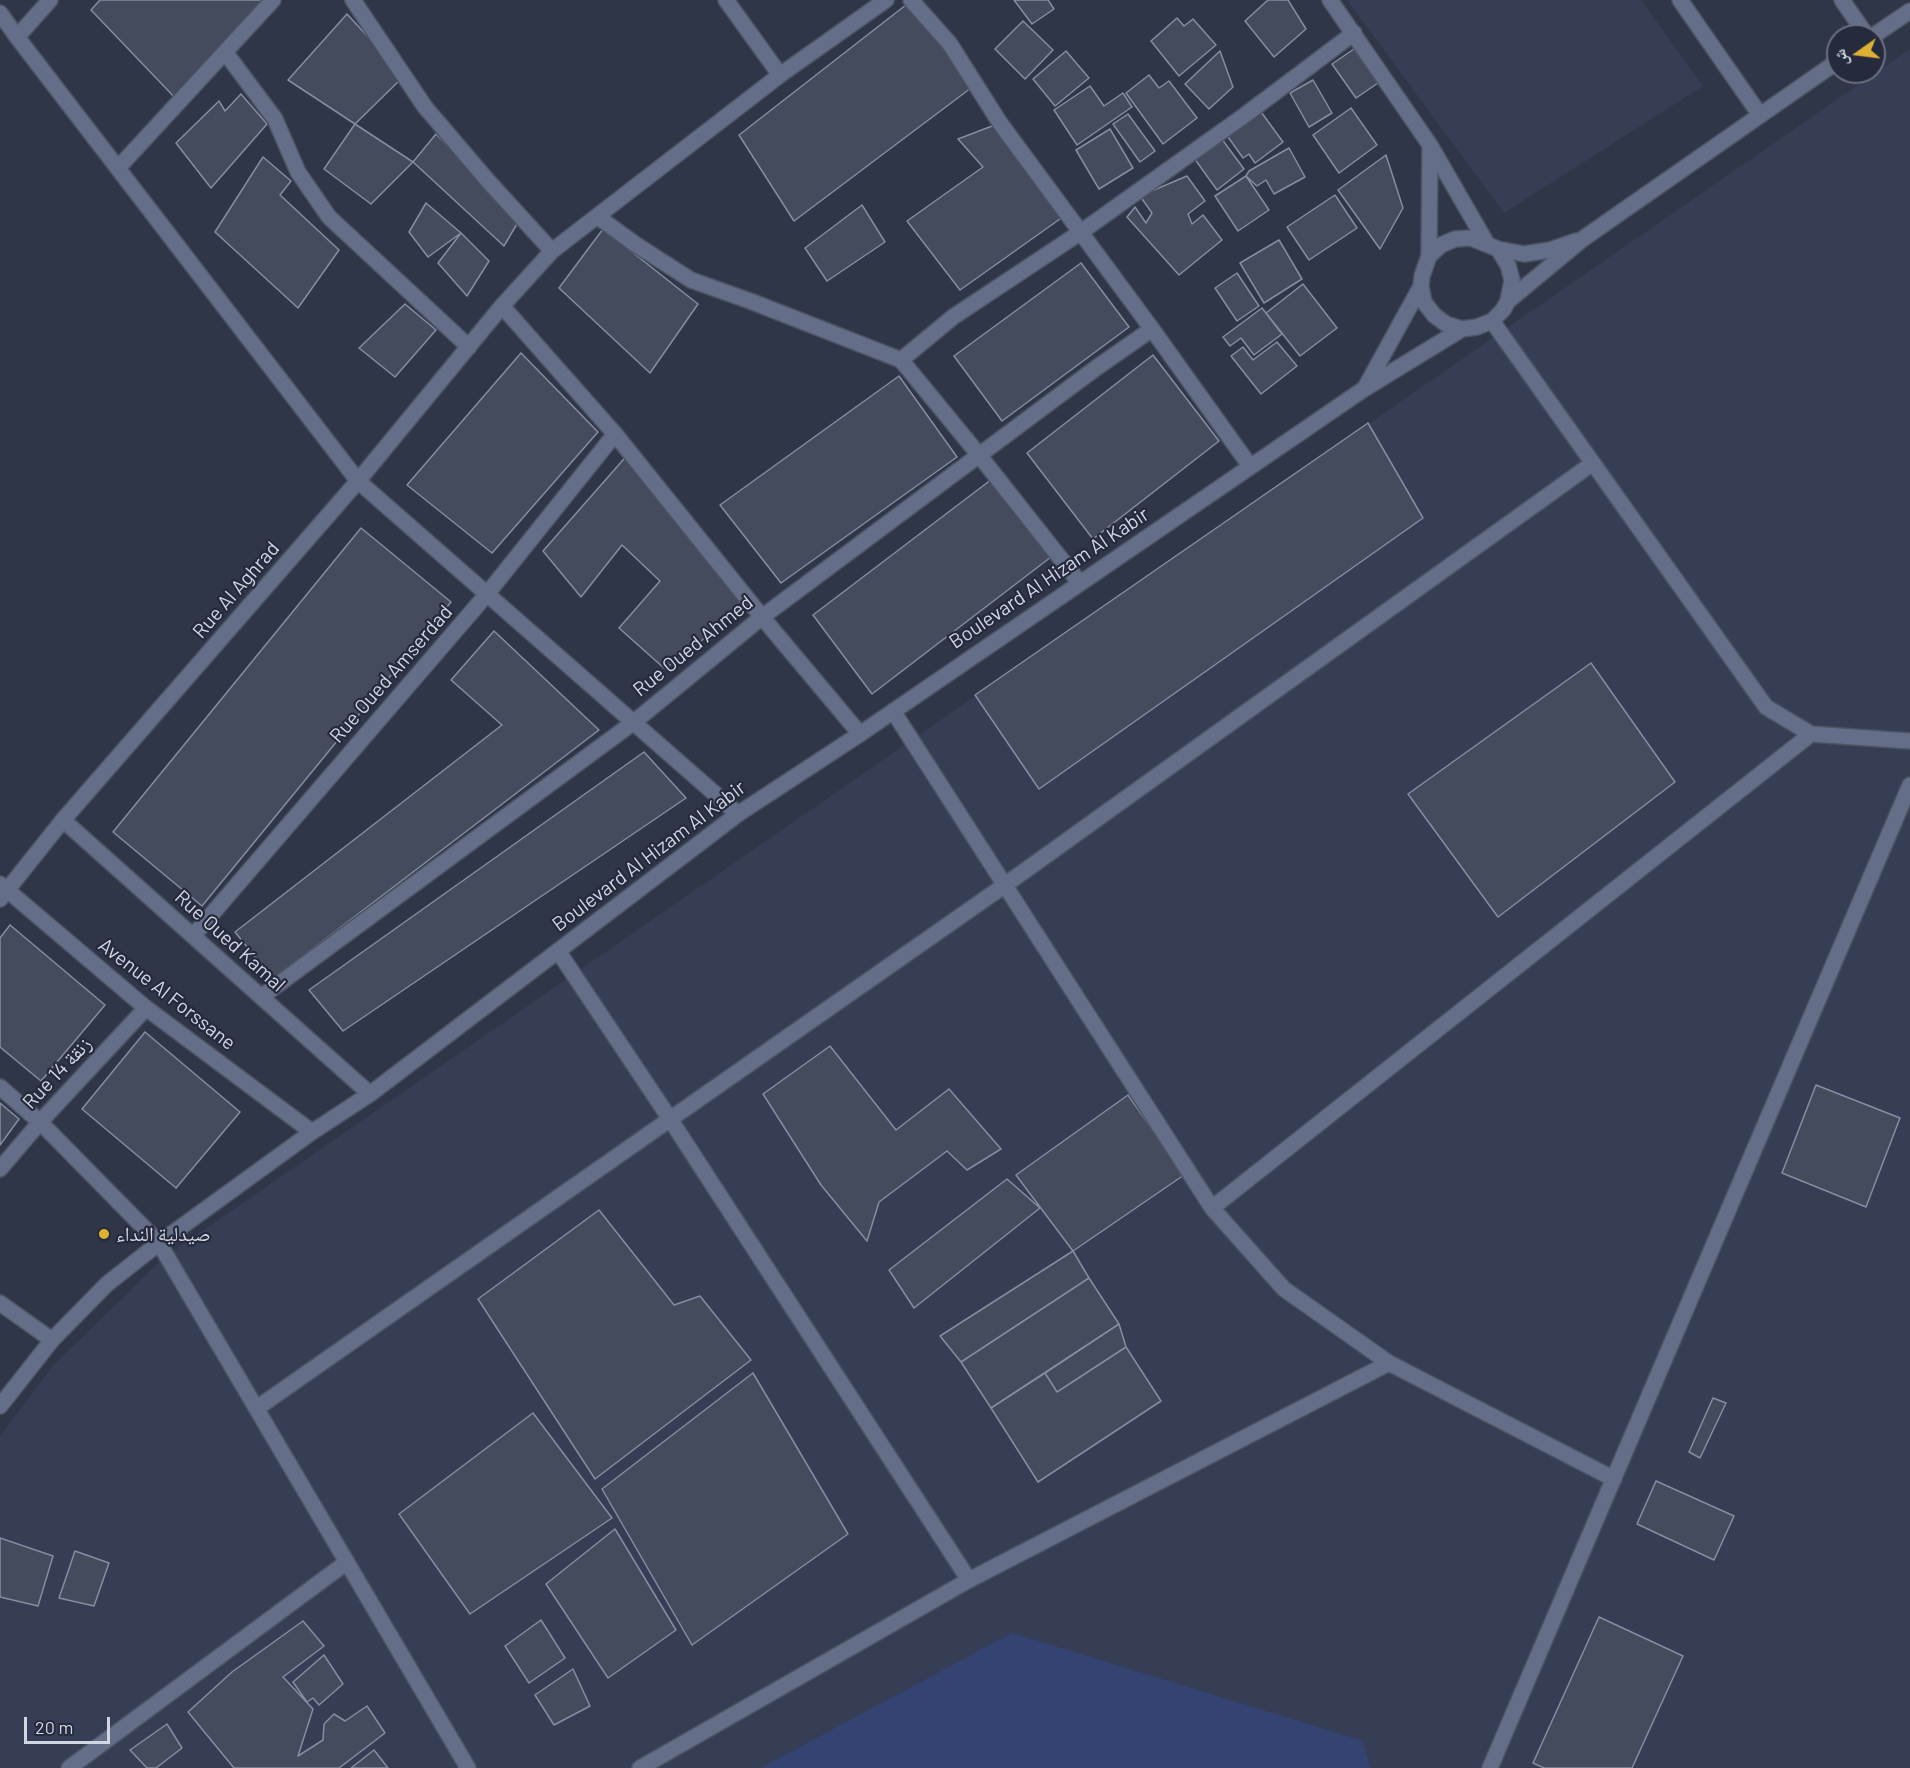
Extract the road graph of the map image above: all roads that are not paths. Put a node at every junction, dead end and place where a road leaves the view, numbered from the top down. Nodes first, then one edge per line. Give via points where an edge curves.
1 (50, 0) edge
2 (273, 0) edge
3 (354, 0) edge
4 (726, 0) edge
5 (886, 0) edge
6 (910, 0) edge
7 (1330, 0) edge
8 (1680, 0) edge
9 (1842, 0) edge
10 (1910, 10) edge
11 (0, 13) edge
12 (1859, 24) edge
13 (1886, 27) edge
14 (1354, 33) junction
15 (17, 37) junction
16 (225, 52) junction
17 (1826, 68) edge
18 (780, 75) junction
19 (1760, 115) junction
20 (1430, 145) junction
21 (118, 168) junction
22 (598, 217) junction
23 (1081, 232) junction
24 (1584, 238) junction
25 (1492, 245) junction
26 (552, 252) junction
27 (1429, 256) junction
28 (1420, 286) junction
29 (1508, 301) junction
30 (502, 306) junction
31 (1492, 321) junction
32 (1152, 329) junction
33 (1462, 329) junction
34 (469, 347) junction
35 (901, 360) junction
36 (1364, 388) junction
37 (615, 434) junction
38 (979, 455) junction
39 (1593, 463) junction
40 (1250, 466) junction
41 (358, 481) junction
42 (1080, 583) junction
43 (487, 594) junction
44 (762, 617) junction
45 (893, 711) junction
46 (634, 722) junction
47 (860, 734) junction
48 (1811, 734) junction
49 (1910, 741) edge
50 (1910, 785) edge
51 (738, 814) junction
52 (63, 820) junction
53 (1005, 885) junction
54 (3, 891) edge
55 (193, 936) junction
56 (558, 951) junction
57 (261, 997) junction
58 (146, 1008) junction
59 (0, 1087) edge
60 (370, 1094) junction
61 (670, 1119) junction
62 (40, 1122) junction
63 (312, 1132) junction
64 (0, 1169) edge
65 (1212, 1208) junction
66 (159, 1243) junction
67 (0, 1303) edge
68 (52, 1340) junction
69 (1389, 1363) junction
70 (0, 1406) edge
71 (257, 1408) junction
72 (1614, 1479) junction
73 (347, 1562) junction
74 (969, 1580) junction
75 (69, 1768) edge
76 (468, 1768) edge
77 (640, 1768) edge
78 (1490, 1768) edge

1 - 15 street
2 - 16 street
3 - 26 street via 425,107
4 - 18 street
5 - 18 street, Rue Al Aghrad
6 - 23 street via 950,44 1000,123
7 - 14 street
8 - 19 street
9 - 12 street
10 - 13 street
11 - 15 street
14 - 20 street
14 - 23 street
15 - 21 street
16 - 21 street
16 - 34 street via 274,119 298,172 329,217
17 - 19 street
18 - 22 street, Rue Al Aghrad
19 - 24 street
20 - 25 street
20 - 27 street
21 - 41 street
22 - 26 street, Rue Al Aghrad
22 - 35 street via 691,280
23 - 32 street
23 - 35 street via 952,317
24 - 25 street via 1524,254
24 - 29 street
25 - 27 street via 1471,238 1455,239
25 - 29 street via 1508,265 1512,280
26 - 30 street, Rue Al Aghrad
27 - 28 street
28 - 33 street via 1424,302 1434,315
28 - 36 street, Boulevard Al Hizam Al Kabir
29 - 31 street
30 - 34 street, Rue Al Aghrad
30 - 37 street
31 - 33 street
31 - 39 street
32 - 38 street, Rue Oued Ahmed
32 - 40 street
33 - 36 street, Boulevard Al Hizam Al Kabir
34 - 41 street, Rue Al Aghrad
35 - 38 street
36 - 40 street, Boulevard Al Hizam Al Kabir
37 - 43 street, Rue Oued Amserdad
37 - 44 street
38 - 42 street
38 - 44 street, Rue Oued Ahmed
39 - 48 street via 1766,707
39 - 53 street
40 - 42 street, Boulevard Al Hizam Al Kabir
41 - 43 street
41 - 52 street, Rue Al Aghrad
42 - 45 street, Boulevard Al Hizam Al Kabir
43 - 46 street
43 - 55 street, Rue Oued Amserdad
44 - 46 street, Rue Oued Ahmed
44 - 47 street
45 - 47 street, Boulevard Al Hizam Al Kabir
45 - 53 street
46 - 51 street
46 - 57 street, Rue Oued Ahmed
47 - 51 street, Boulevard Al Hizam Al Kabir
48 - 49 street
48 - 65 street
50 - 72 street
51 - 56 street, Boulevard Al Hizam Al Kabir
52 - 54 street, Rue Al Aghrad
52 - 55 street, Rue Oued Kamal
53 - 61 street
53 - 65 street
54 - 58 street, Avenue Al Forssane
55 - 57 street, Rue Oued Kamal
56 - 60 street, Boulevard Al Hizam Al Kabir
56 - 61 street
57 - 60 street, Rue Oued Kamal
58 - 62 street, Rue 14 زنقة
58 - 63 street, Avenue Al Forssane
59 - 62 street
60 - 63 street, Boulevard Al Hizam Al Kabir
61 - 71 street
61 - 74 street
62 - 64 street, Rue 14 زنقة
62 - 66 street
63 - 66 street, Boulevard Al Hizam Al Kabir
65 - 69 street via 1284,1289
66 - 68 street, Boulevard Al Hizam Al Kabir via 107,1284
66 - 71 street
67 - 68 street
68 - 70 street, Boulevard Al Hizam Al Kabir
69 - 72 street
69 - 74 street
71 - 73 street
72 - 78 street
73 - 75 street
73 - 76 street
74 - 77 street

